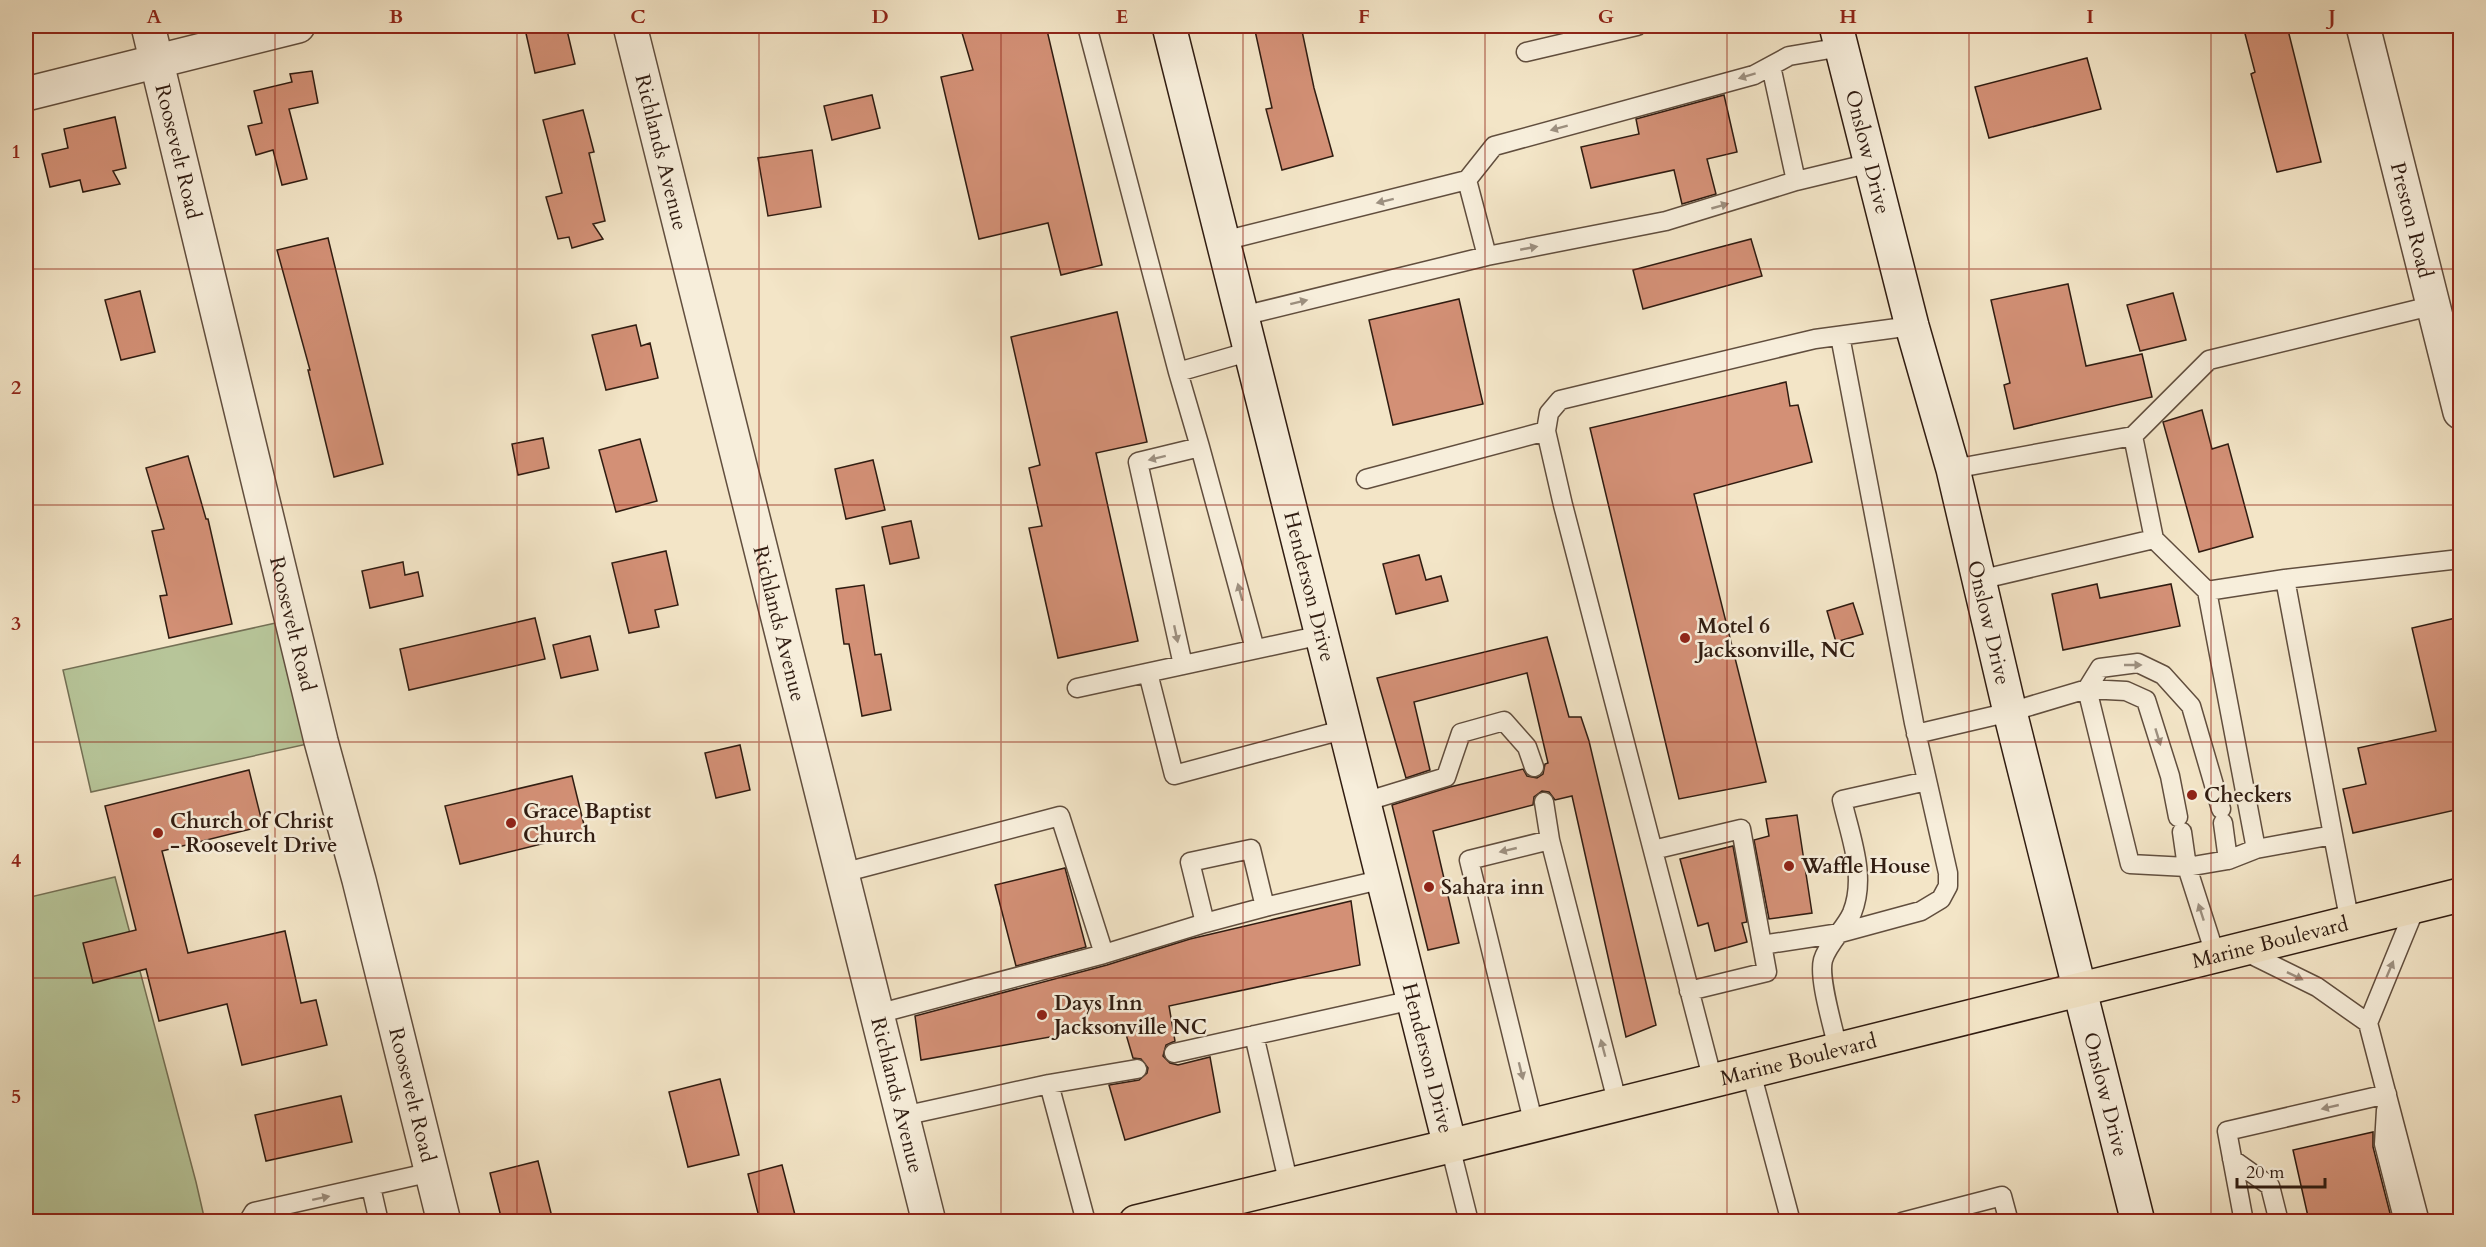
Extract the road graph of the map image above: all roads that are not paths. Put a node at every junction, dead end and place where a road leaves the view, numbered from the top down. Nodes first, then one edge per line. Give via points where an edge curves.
1 (148, 26) edge
2 (298, 26) edge
3 (630, 26) edge
4 (1169, 26) edge
5 (1637, 26) edge
6 (2363, 26) edge
7 (1092, 27) edge
8 (1839, 36) edge
9 (1526, 51) dead end
10 (156, 61) junction
11 (1771, 66) junction
12 (26, 94) edge
13 (1871, 163) junction
14 (1467, 180) junction
15 (1796, 181) junction
16 (1223, 241) junction
17 (1487, 256) junction
18 (2435, 305) junction
19 (1242, 316) junction
20 (1912, 326) junction
21 (1840, 336) junction
22 (1251, 351) junction
23 (1178, 372) junction
24 (2460, 412) edge
25 (1546, 431) junction
26 (2133, 435) junction
27 (1200, 447) junction
28 (1953, 469) junction
29 (1366, 479) dead end
30 (2154, 539) junction
31 (2460, 560) edge
32 (2285, 579) junction
33 (1979, 580) junction
34 (2207, 591) junction
35 (1322, 635) junction
36 (1255, 649) junction
37 (1183, 665) junction
38 (1148, 673) junction
39 (1077, 687) dead end
40 (2087, 689) junction
41 (2010, 712) junction
42 (1346, 729) junction
43 (1916, 734) junction
44 (1534, 766) dead end
45 (1927, 781) junction
46 (1364, 802) junction
47 (1544, 802) dead end
48 (2333, 835) junction
49 (1550, 840) junction
50 (2256, 849) junction
51 (1653, 850) junction
52 (2228, 860) junction
53 (2187, 867) junction
54 (842, 873) junction
55 (1384, 879) junction
56 (2460, 895) edge
57 (2416, 906) junction
58 (1265, 907) junction
59 (1205, 923) junction
60 (2350, 923) junction
61 (1840, 933) junction
62 (1762, 945) junction
63 (2229, 953) junction
64 (1104, 954) junction
65 (1495, 963) junction
66 (1489, 988) dead end
67 (1689, 991) junction
68 (2080, 991) junction
69 (1413, 1000) junction
70 (877, 1014) junction
71 (1497, 1023) dead end
72 (2368, 1023) junction
73 (1254, 1035) junction
74 (1512, 1037) junction
75 (1838, 1050) junction
76 (1174, 1053) dead end
77 (1137, 1069) dead end
78 (1751, 1072) junction
79 (1713, 1081) junction
80 (1049, 1084) junction
81 (2387, 1094) junction
82 (1618, 1105) junction
83 (903, 1116) junction
84 (1534, 1125) junction
85 (1450, 1146) junction
86 (2232, 1159) junction
87 (432, 1172) junction
88 (1289, 1185) junction
89 (371, 1186) junction
90 (248, 1221) edge
91 (379, 1221) edge
92 (444, 1221) edge
93 (929, 1221) edge
94 (1086, 1221) edge
95 (1136, 1221) edge
96 (1469, 1221) edge
97 (1791, 1221) edge
98 (1902, 1221) edge
99 (2008, 1221) edge
100 (2138, 1221) edge
101 (2244, 1221) edge
102 (2279, 1221) edge
103 (2404, 1221) edge
104 (2420, 1221) edge

1 - 10 street, Roosevelt Road
2 - 10 street
3 - 54 street, Richlands Avenue
4 - 16 street, Henderson Drive
5 - 9 lane
6 - 18 street, Preston Road
7 - 23 lane
8 - 11 lane
8 - 13 street, Onslow Drive
10 - 12 street
10 - 87 street, Roosevelt Road via 321,741
11 -> 14 lane via 1754,75 1494,146
11 - 15 lane
13 - 15 lane
13 - 20 street, Onslow Drive
14 -> 16 lane
14 - 17 lane
17 -> 15 lane via 1666,220
16 - 19 street, Henderson Drive
19 -> 17 lane
18 - 24 street, Preston Road
18 - 26 lane via 2209,360
19 - 22 street, Henderson Drive
20 - 21 lane
20 - 28 street, Onslow Drive
21 - 25 lane via 1719,360 1560,400 1549,413
21 - 43 lane
22 - 23 lane
22 - 35 street, Henderson Drive
23 - 27 lane
25 - 29 lane
25 - 51 lane
26 - 28 lane
26 - 30 lane
36 -> 27 lane
27 -> 37 lane via 1138,462
28 - 33 street, Onslow Drive
30 - 33 lane
30 - 34 lane
31 - 32 lane
32 - 34 lane
32 - 48 lane
33 - 41 street, Onslow Drive
34 - 50 lane
35 - 36 lane
35 - 42 street, Henderson Drive
36 - 37 lane
37 - 38 lane
38 - 39 lane
38 - 42 lane via 1174,775
40 - 41 lane
40 -> 52 lane via 2100,668 2138,663 2163,675 2191,706 2222,816
40 -> 53 lane via 2126,691 2146,700 2170,776
40 - 53 lane via 2130,864
41 - 43 lane
41 - 68 street, Onslow Drive
42 - 46 street, Henderson Drive
43 - 45 lane
44 - 46 lane via 1527,747 1504,721 1461,733 1446,777
45 - 61 lane via 1842,800 1858,868 1858,889 1852,912
45 - 61 lane via 1948,873 1948,886 1941,899 1921,911
46 - 55 street, Henderson Drive
47 - 49 lane
48 - 50 lane
48 - 60 lane
49 -> 65 lane via 1469,860
82 -> 49 lane
50 - 52 lane
51 - 62 lane via 1741,829
51 - 67 lane
52 - 53 lane
63 -> 53 lane
54 - 64 lane via 1060,816
54 - 70 street, Richlands Avenue
55 - 58 lane
55 - 69 street, Henderson Drive
56 - 57 main road, Marine Boulevard
57 - 60 main road, Marine Boulevard
72 -> 57 lane
58 - 59 lane
58 - 59 lane via 1251,849 1190,862
59 - 64 lane
60 - 63 main road, Marine Boulevard
61 - 62 lane
61 - 75 lane via 1823,959 1822,973
62 - 67 lane via 1767,972
63 - 68 main road, Marine Boulevard
63 -> 72 lane via 2317,987
64 - 70 lane
65 - 66 lane via 1487,974
65 - 74 lane
67 - 79 lane
68 - 75 main road, Marine Boulevard
68 - 100 street, Onslow Drive
69 - 73 lane
69 - 85 street, Henderson Drive
70 - 83 street, Richlands Avenue
71 - 74 lane
72 - 81 lane
73 - 76 lane
73 - 88 lane
74 -> 84 lane
75 - 78 main road, Marine Boulevard
77 - 80 lane
78 - 79 main road, Marine Boulevard
78 - 97 lane
79 - 82 main road, Marine Boulevard
80 - 83 lane
80 - 94 lane
81 -> 86 lane via 2226,1131
81 - 103 lane via 2384,1144
81 - 104 lane
82 - 84 main road, Marine Boulevard
83 - 93 street, Richlands Avenue
84 - 85 main road, Marine Boulevard
85 - 88 main road, Marine Boulevard
85 - 96 lane
86 - 101 lane
86 - 102 lane via 2270,1186
87 - 89 lane
87 - 92 street, Roosevelt Road
88 - 95 main road, Marine Boulevard
90 -> 89 lane via 254,1212
89 - 91 lane
98 - 99 lane via 2002,1196

